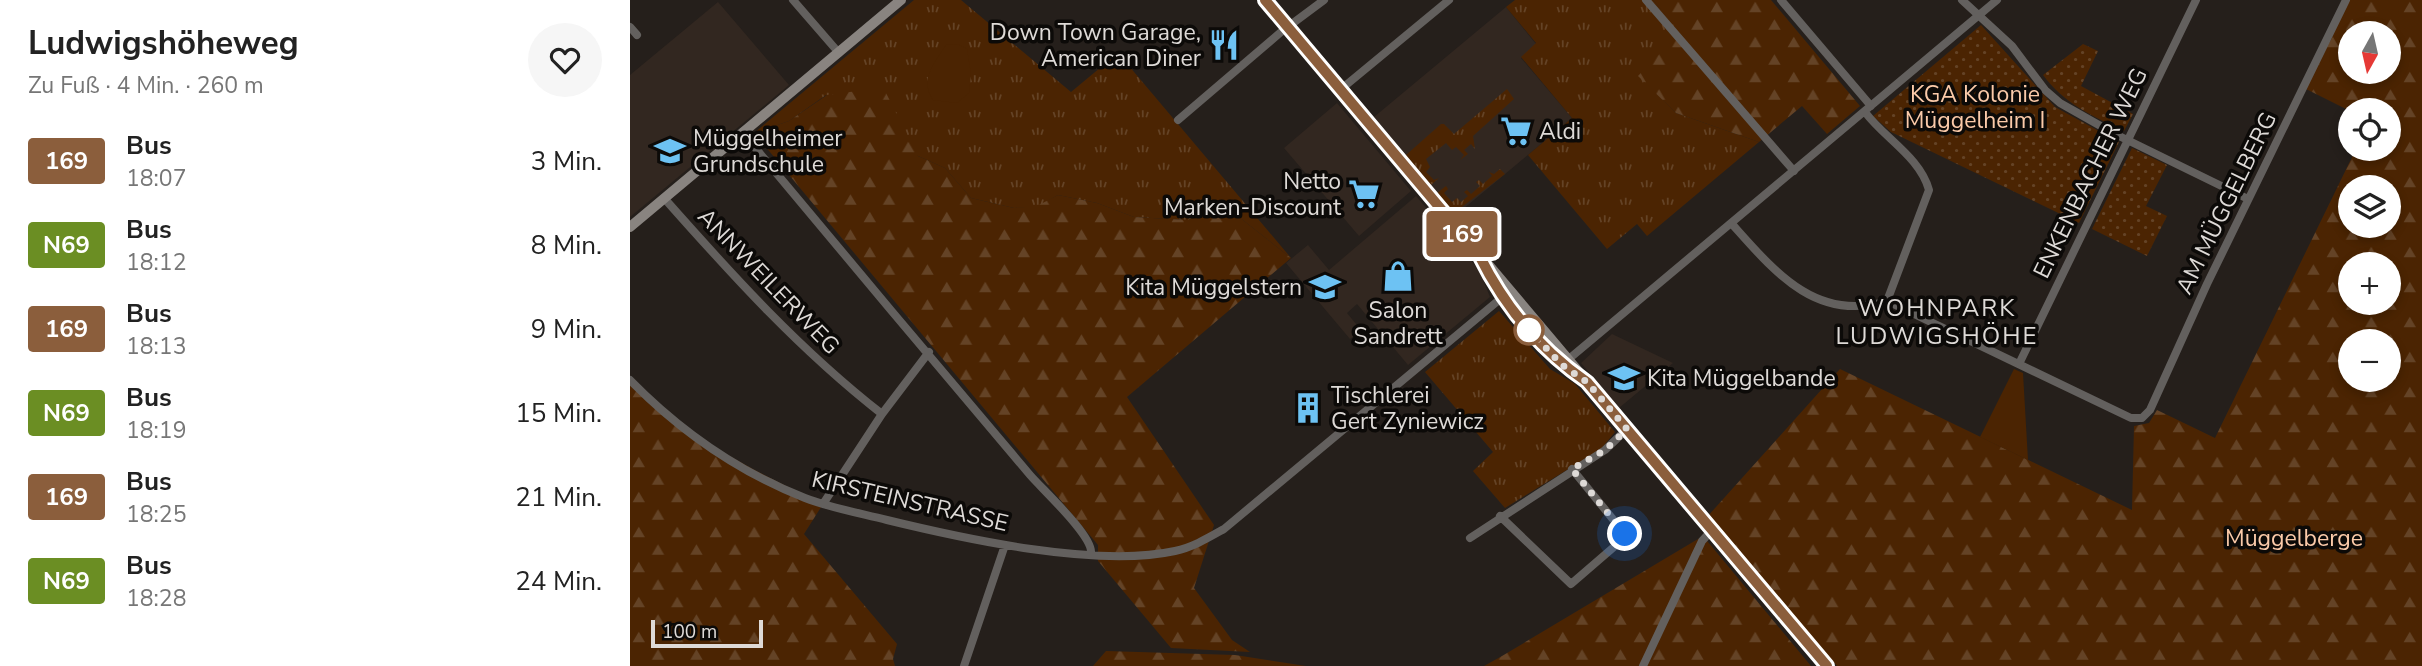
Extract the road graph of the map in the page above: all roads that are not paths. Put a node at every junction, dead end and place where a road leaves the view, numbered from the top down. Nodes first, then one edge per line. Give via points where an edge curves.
1 (793, 0) edge
2 (901, 0) edge
3 (1265, 0) edge
4 (1324, 0) edge
5 (1448, 0) edge
6 (1646, 0) edge
7 (1781, 0) edge
8 (1962, 0) edge
9 (1997, 0) edge
10 (2196, 0) edge
11 (2346, 0) edge
12 (1980, 15) junction
13 (630, 27) edge
14 (1288, 27) junction
15 (637, 35) dead end
16 (839, 53) junction
17 (1340, 90) junction
18 (1868, 109) junction
19 (1178, 120) dead end
20 (742, 132) junction
21 (2128, 140) junction
22 (1794, 171) junction
23 (664, 198) junction
24 (2248, 199) junction
25 (1732, 223) junction
26 (630, 227) edge
27 (1507, 294) junction
28 (1886, 301) junction
29 (929, 352) junction
30 (1565, 362) junction
31 (2019, 364) junction
32 (630, 380) edge
33 (882, 414) junction
34 (1627, 429) junction
35 (1572, 469) junction
36 (823, 503) junction
37 (1500, 516) junction
38 (1713, 529) junction
39 (1470, 538) dead end
40 (1005, 545) junction
41 (1091, 553) junction
42 (964, 666) edge
43 (1643, 666) edge
44 (1827, 666) edge

1 - 16 street
2 - 16 main road
3 - 14 main road
4 - 14 street
5 - 17 street
6 - 22 street
7 - 18 street
8 - 12 street
9 - 12 street
10 - 21 street, ENKENBACHER WEG
11 - 24 street, AM MÜGGELBERG
12 - 18 street
12 - 21 street via 2012,46 2051,96
13 - 15 street
14 - 17 main road
14 - 19 street
16 - 20 main road
17 - 27 main road via 1478,253
18 - 22 street
18 - 28 street via 1924,177 1929,190
20 - 23 main road
20 - 29 street
21 - 24 street
21 - 31 street, ENKENBACHER WEG
22 - 25 street
23 - 26 main road
23 - 33 street, ANNWEILERWEG via 769,316
24 - 31 street, AM MÜGGELBERG via 2150,410 2140,419
25 - 28 street via 1773,270 1810,295 1848,307
25 - 30 street
27 - 30 main road
27 - 41 street, KIRSTEINSTRASSE via 1224,529 1173,551
28 - 31 street
29 - 33 street
29 - 41 street via 1084,535
30 - 34 main road
32 - 36 street, KIRSTEINSTRASSE via 667,417 706,445 772,482
33 - 36 street
34 - 35 street via 1605,450
34 - 38 main road
35 - 37 street
35 - 37 street via 1625,534 1571,584
36 - 40 street, KIRSTEINSTRASSE
37 - 39 street
38 - 43 street via 1702,541
38 - 44 main road
40 - 41 street, KIRSTEINSTRASSE
40 - 42 street

